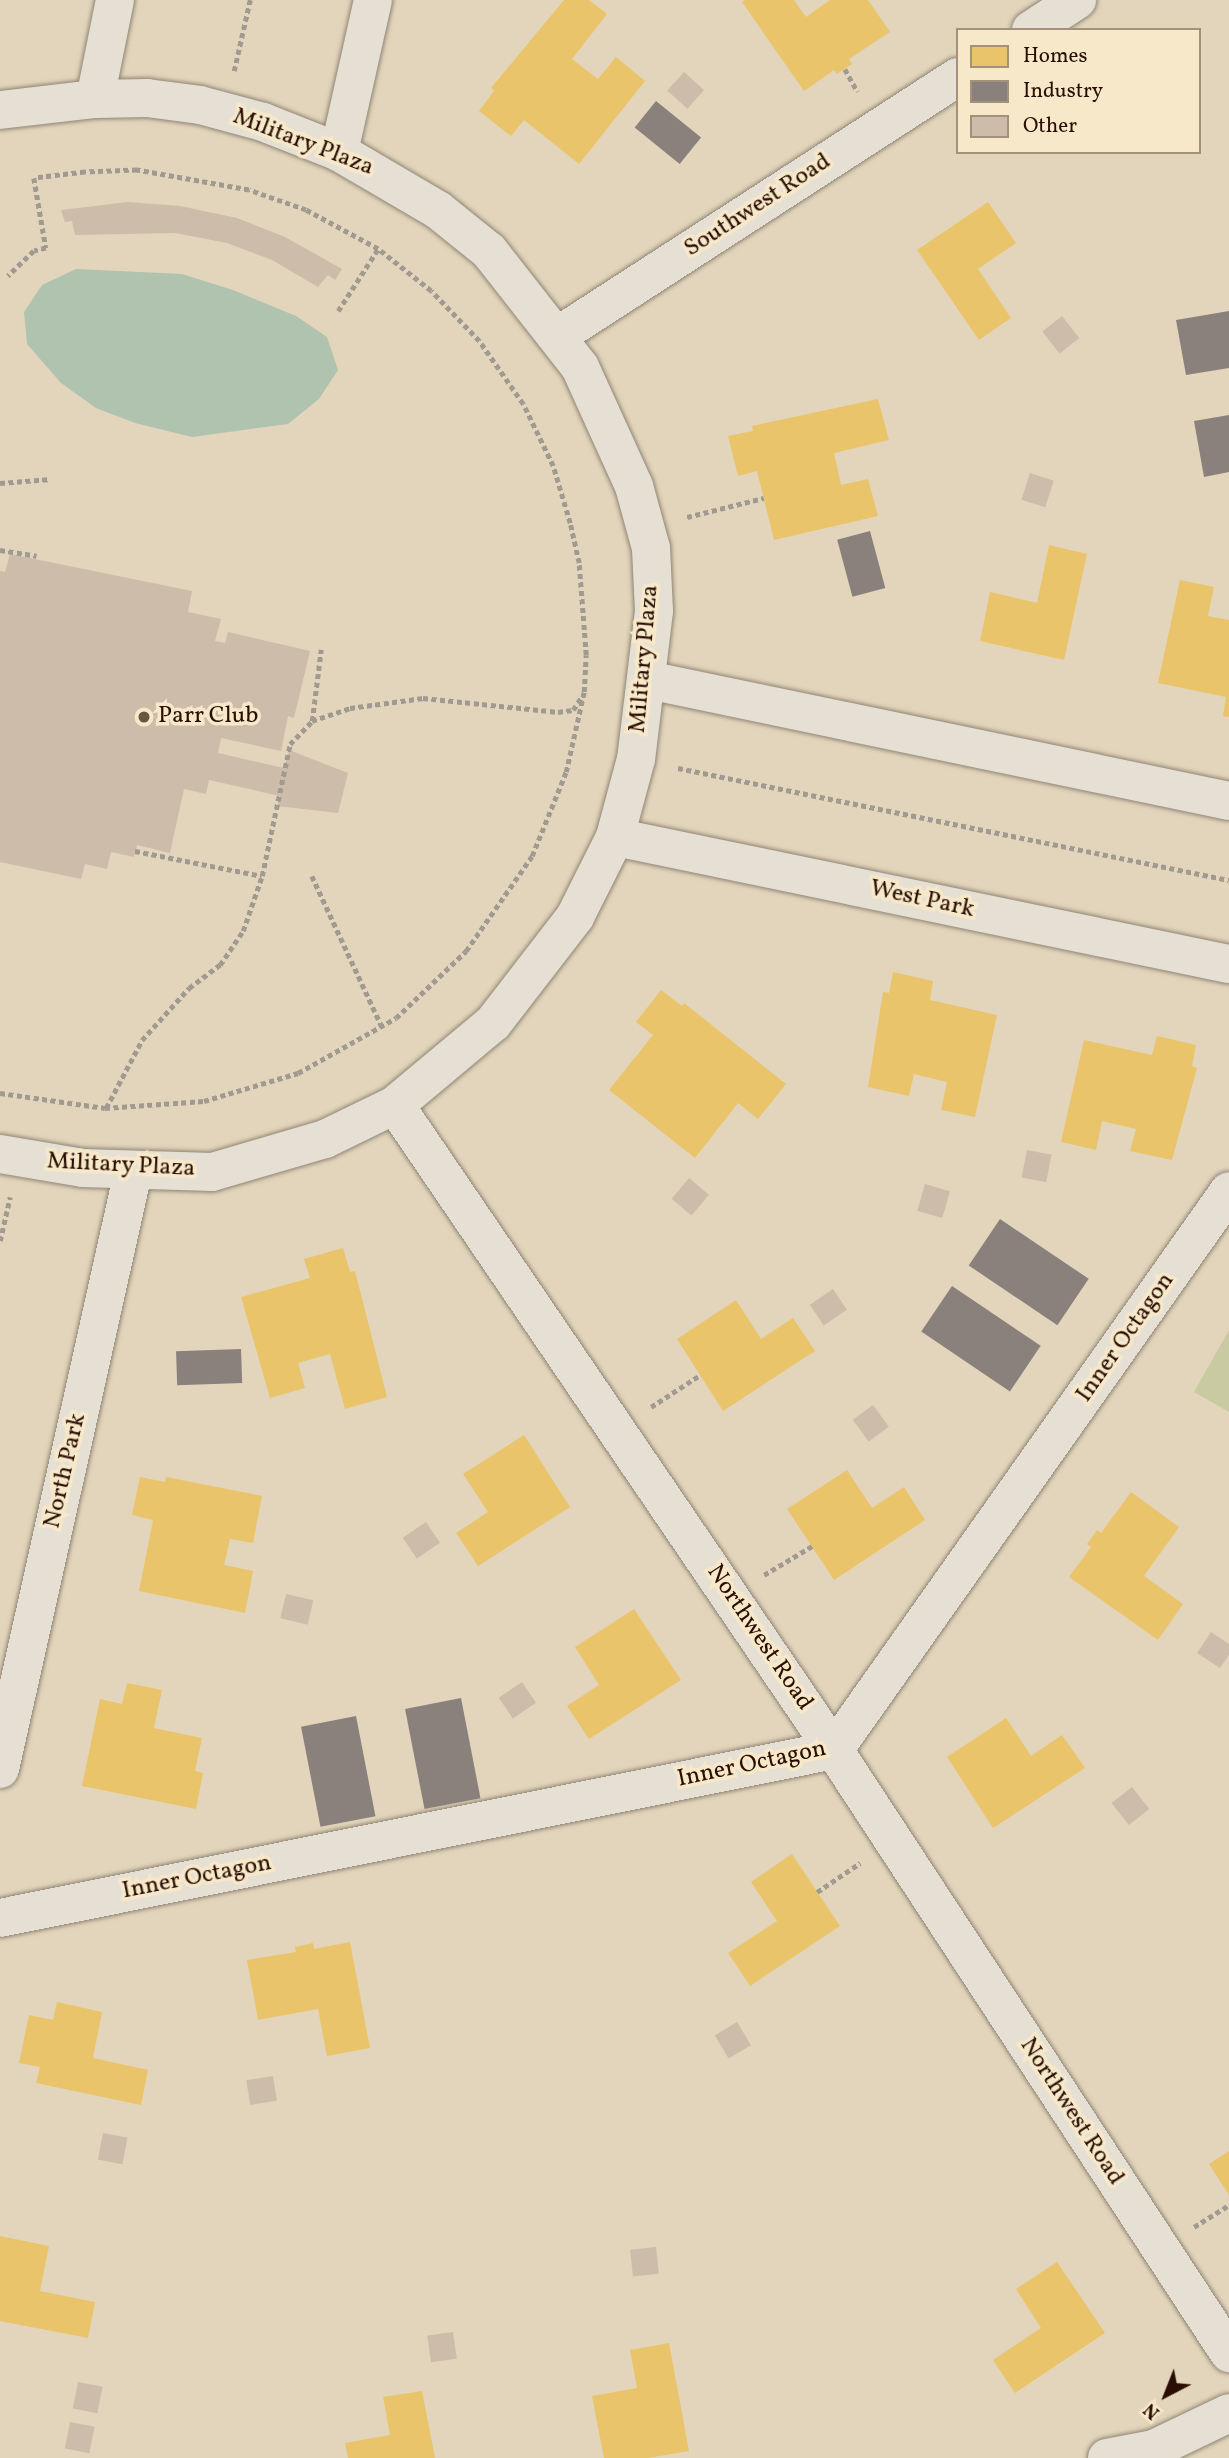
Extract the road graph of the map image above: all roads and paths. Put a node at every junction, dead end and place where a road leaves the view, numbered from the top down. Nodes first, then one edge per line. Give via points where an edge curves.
1 (116, 0) edge
2 (250, 0) edge
3 (373, 0) edge
4 (1077, 0) edge
5 (1034, 28) edge
6 (956, 78) edge
7 (95, 99) junction
8 (0, 110) edge
9 (225, 112) junction
10 (339, 152) junction
11 (378, 249) junction
12 (8, 276) dead end
13 (338, 311) dead end
14 (559, 335) junction
15 (51, 479) dead end
16 (0, 482) edge
17 (764, 498) dead end
18 (651, 548) junction
19 (0, 550) edge
20 (37, 556) dead end
21 (321, 650) dead end
22 (648, 680) junction
23 (584, 692) junction
24 (312, 721) junction
25 (636, 760) junction
26 (1229, 801) edge
27 (615, 836) junction
28 (135, 851) dead end
29 (261, 876) junction
30 (312, 876) dead end
31 (1229, 880) edge
32 (1229, 964) edge
33 (382, 1027) junction
34 (0, 1093) edge
35 (395, 1105) junction
36 (105, 1108) junction
37 (0, 1154) edge
38 (133, 1172) junction
39 (1229, 1191) edge
40 (700, 1375) dead end
41 (617, 1429) junction
42 (812, 1546) dead end
43 (730, 1595) junction
44 (834, 1750) junction
45 (0, 1769) edge
46 (0, 1918) edge
47 (1229, 2354) edge
48 (1229, 2413) edge
49 (1107, 2458) edge

1 - 7 street
2 - 9 path
3 - 10 street
4 - 5 street
6 - 14 street, Southwest Road
7 - 8 street, Military Plaza
7 - 9 street, Military Plaza via 147,98
9 - 10 street, Military Plaza
10 - 14 street, Military Plaza via 438,210 489,251
11 - 12 path via 306,210 248,190 137,170 85,172 34,178 46,248 34,251
11 - 13 path
11 - 23 path via 431,291 479,341 523,404 547,454 579,563 585,613
14 - 18 street, Military Plaza via 610,424
15 - 16 path
17 - 18 path via 688,516
18 - 22 street, Military Plaza via 654,611
19 - 20 path
21 - 24 path
22 - 25 street, Military Plaza
22 - 26 street
23 - 24 path via 573,710 558,712 423,698 350,708
23 - 33 path via 566,772 533,856 466,951 435,984
24 - 29 path via 290,744
25 - 27 street, Military Plaza
25 - 31 path
27 - 32 street, West Park
27 - 35 street, Military Plaza via 575,917 493,1023
28 - 29 path
29 - 36 path via 243,931 220,965 189,988 142,1040
30 - 33 path
33 - 36 path via 298,1073 247,1089 204,1101
34 - 36 path
35 - 38 street, Military Plaza via 325,1139 212,1172
35 - 41 street, Northwest Road
37 - 38 street, Military Plaza
38 - 45 street, North Park
39 - 44 street, Inner Octagon
40 - 41 path
41 - 43 street, Northwest Road
42 - 43 path
43 - 44 street, Northwest Road
44 - 46 street, Inner Octagon
44 - 47 street, Northwest Road
48 - 49 street via 1154,2449

